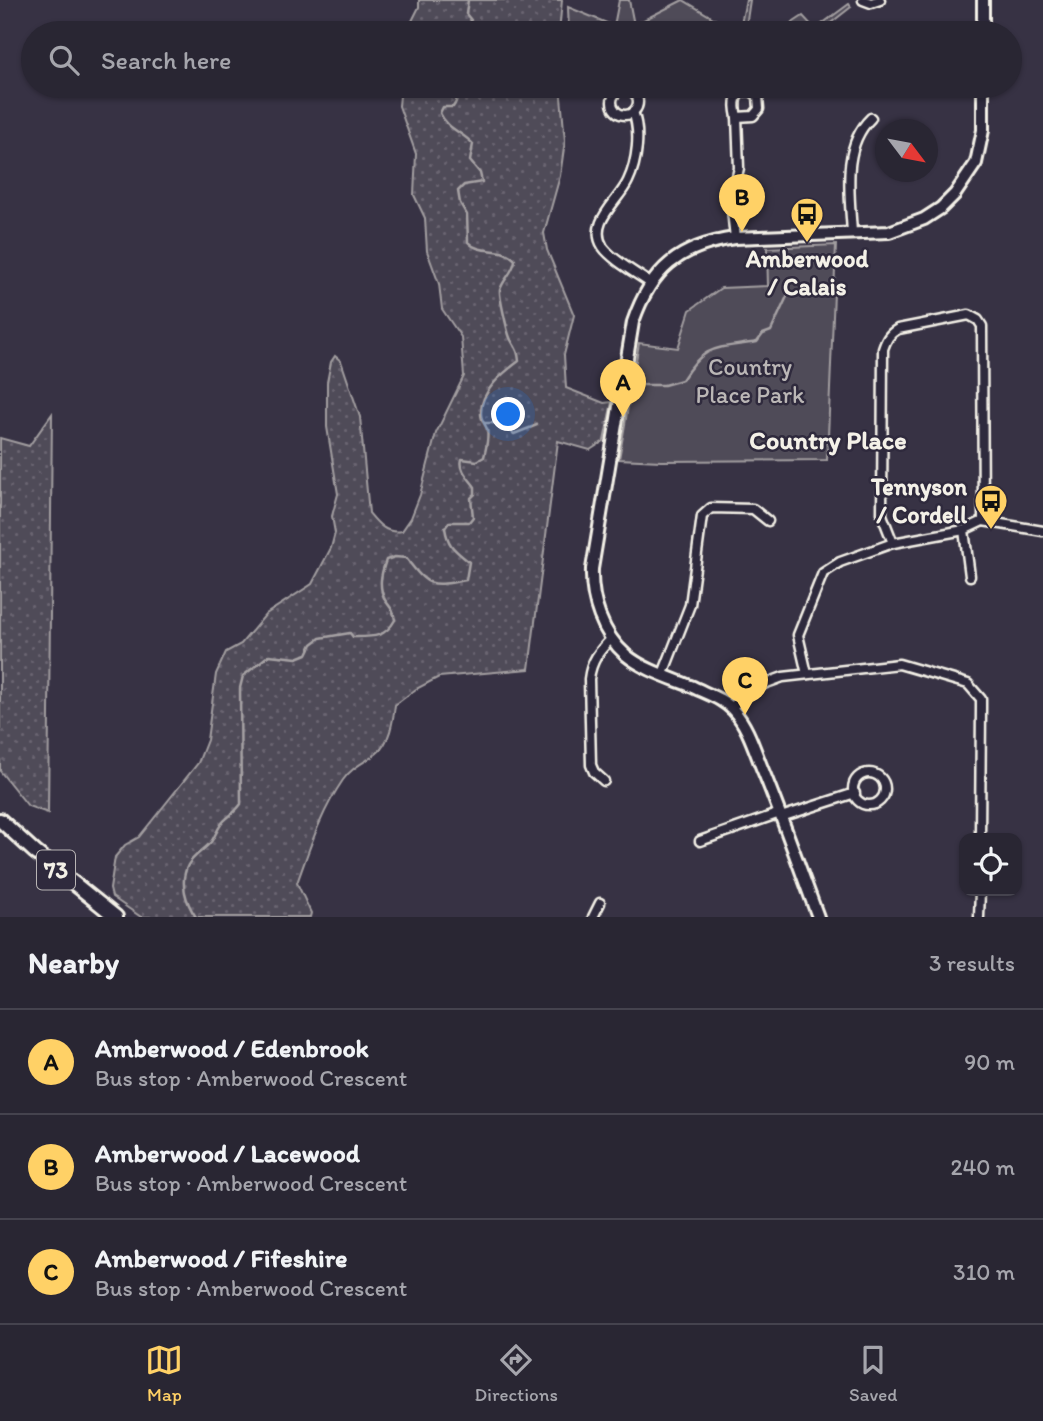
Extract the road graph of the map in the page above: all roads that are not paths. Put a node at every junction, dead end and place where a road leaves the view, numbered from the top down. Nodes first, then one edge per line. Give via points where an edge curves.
1 (863, 0) edge
2 (880, 0) edge
3 (983, 0) edge
4 (984, 21) edge
5 (983, 98) edge
6 (633, 112) dead end
7 (737, 117) dead end
8 (870, 118) dead end
9 (852, 233) junction
10 (735, 238) junction
11 (650, 283) junction
12 (768, 520) dead end
13 (983, 521) junction
14 (964, 530) junction
15 (1043, 531) edge
16 (893, 543) junction
17 (970, 576) dead end
18 (612, 638) junction
19 (663, 674) junction
20 (807, 674) junction
21 (731, 707) junction
22 (604, 781) dead end
23 (855, 793) junction
24 (781, 815) junction
25 (0, 820) edge
26 (980, 833) edge
27 (699, 841) dead end
28 (980, 896) edge
29 (600, 903) dead end
30 (116, 917) edge
31 (593, 917) edge
32 (818, 917) edge
33 (979, 917) edge

1 - 2 street
3 - 4 street
5 - 9 street via 976,163 955,194 941,208 907,226 889,232
6 - 11 street via 634,164 598,229 608,252
7 - 10 street via 739,168 731,201
8 - 9 street via 857,135 849,169
9 - 10 street
10 - 11 street via 679,255
11 - 18 street via 633,322 592,569 597,607
12 - 19 street via 753,509 711,508 702,516 690,605
13 - 14 street
13 - 15 street
13 - 16 street via 982,326 969,315 898,329 883,349 882,515
14 - 16 street
14 - 17 street
16 - 20 street via 823,573 798,635
18 - 19 street via 626,655
18 - 22 street via 590,665 589,679 591,765
19 - 21 street
20 - 21 street via 764,684
20 - 26 street via 899,664 968,684 981,699
21 - 24 street via 744,723
23 - 23 street via 863,804 873,806 883,799 885,788 878,775 866,771 856,778
23 - 24 street
24 - 27 street
24 - 32 street
25 - 30 main road, 73
28 - 33 street
29 - 31 street

